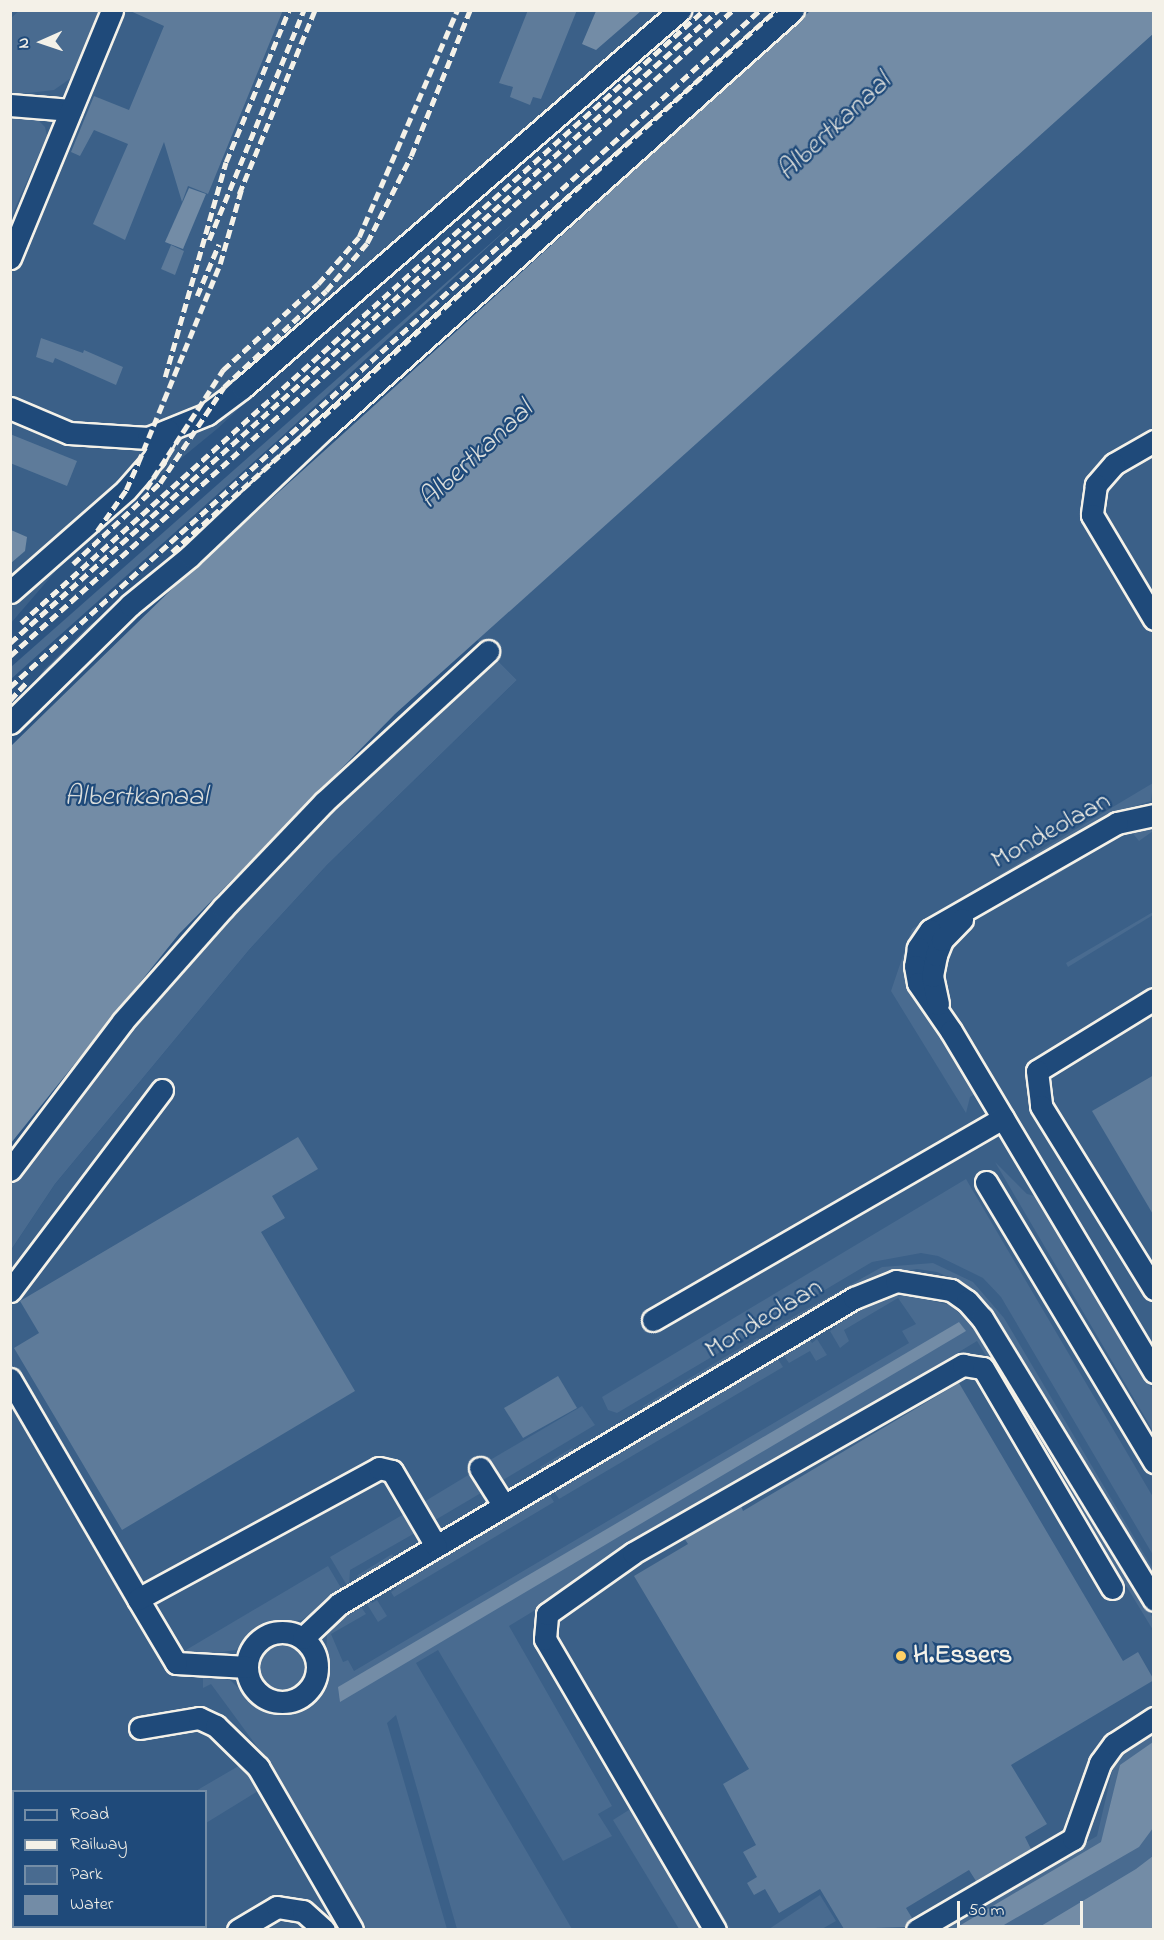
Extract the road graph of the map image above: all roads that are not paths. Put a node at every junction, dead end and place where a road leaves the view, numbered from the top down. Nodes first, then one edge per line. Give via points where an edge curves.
1 (112, 10) edge
2 (680, 10) edge
3 (792, 10) edge
4 (10, 105) edge
5 (71, 110) junction
6 (10, 258) edge
7 (10, 408) edge
8 (168, 430) junction
9 (1154, 441) edge
10 (10, 592) edge
11 (1154, 620) edge
12 (488, 651) dead end
13 (10, 723) edge
14 (1154, 815) edge
15 (1154, 999) edge
16 (162, 1090) dead end
17 (1003, 1118) junction
18 (10, 1170) edge
19 (986, 1182) dead end
20 (1154, 1289) edge
21 (10, 1291) edge
22 (653, 1320) dead end
23 (1154, 1372) edge
24 (10, 1378) edge
25 (1154, 1462) edge
26 (480, 1468) dead end
27 (504, 1506) junction
28 (436, 1546) junction
29 (1112, 1587) dead end
30 (138, 1599) junction
31 (1154, 1600) edge
32 (303, 1638) junction
33 (247, 1667) junction
34 (1154, 1718) edge
35 (140, 1728) dead end
36 (238, 1929) edge
37 (324, 1929) edge
38 (352, 1929) edge
39 (715, 1929) edge
40 (917, 1929) edge

1 - 5 street
2 - 8 street via 242,388 207,414
3 - 13 street via 324,429 190,556 130,605
4 - 5 street
5 - 6 street
7 - 8 street via 69,434 148,438
8 - 10 street via 154,458 126,490
9 - 11 street via 1114,464 1096,485 1092,515
12 - 18 street via 324,802 223,908 123,1021
14 - 17 street, Mondeolaan via 1117,823 978,903 946,935 936,955 932,976 941,1016
15 - 20 street via 1037,1071 1041,1106
16 - 21 street
17 - 22 street
17 - 23 street
19 - 25 street
24 - 30 street
26 - 27 street
27 - 28 street, Mondeolaan
27 - 31 street, Mondeolaan via 870,1290 896,1281 916,1281 951,1290 967,1301 987,1325
28 - 30 street via 392,1471 379,1468
28 - 32 street, Mondeolaan via 339,1604
29 - 39 street via 983,1368 963,1365 633,1553 547,1614 545,1639
30 - 33 street via 176,1663
32 - 33 street via 285,1632 266,1636 252,1648
32 - 33 street via 315,1655 316,1675 298,1699 268,1700 252,1686
34 - 40 street via 1114,1744 1100,1763 1073,1839
35 - 38 street via 199,1718 216,1726 258,1767
36 - 37 street via 277,1907 303,1911

